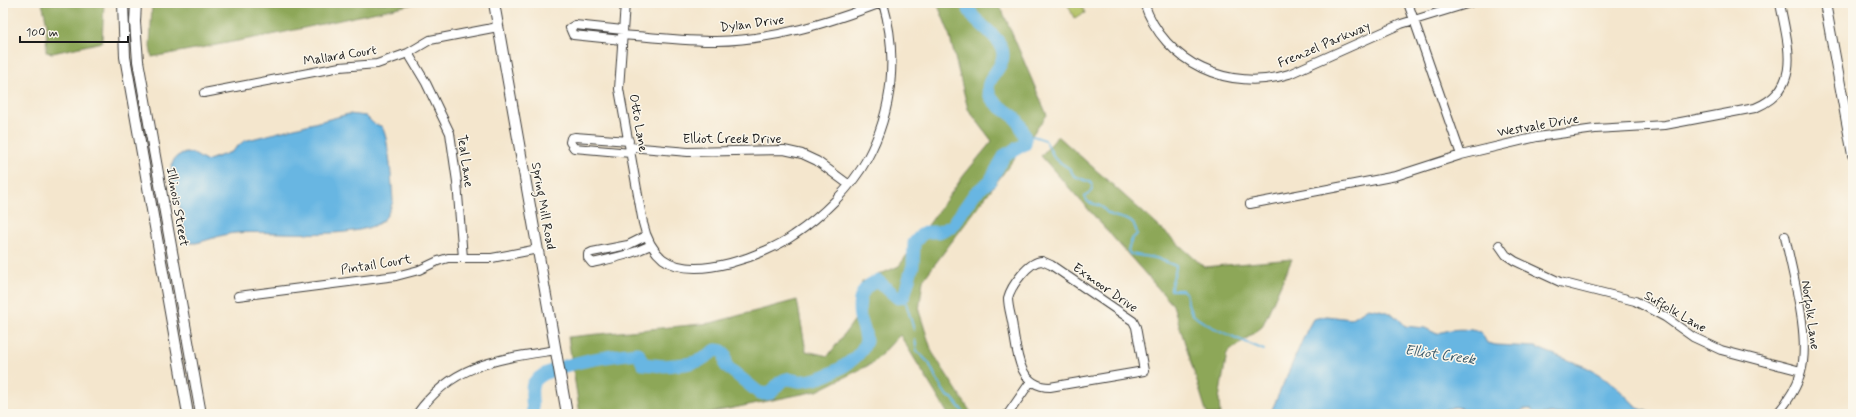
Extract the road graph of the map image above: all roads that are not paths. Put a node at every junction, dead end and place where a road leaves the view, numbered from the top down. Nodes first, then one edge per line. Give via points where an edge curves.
1 (123, 3) edge
2 (136, 3) edge
3 (494, 3) edge
4 (625, 3) edge
5 (882, 3) edge
6 (1144, 3) edge
7 (1408, 3) edge
8 (1470, 3) edge
9 (1780, 3) edge
10 (1825, 3) edge
11 (1415, 20) junction
12 (498, 27) junction
13 (622, 35) junction
14 (408, 53) junction
15 (204, 93) dead end
16 (630, 147) junction
17 (1461, 155) junction
18 (1853, 155) edge
19 (848, 184) junction
20 (1250, 204) dead end
21 (646, 236) junction
22 (1785, 236) dead end
23 (1499, 244) dead end
24 (650, 245) junction
25 (538, 248) junction
26 (463, 258) junction
27 (238, 296) dead end
28 (556, 350) junction
29 (1802, 371) junction
30 (1032, 381) junction
31 (188, 414) edge
32 (201, 414) edge
33 (417, 414) edge
34 (567, 414) edge
35 (1008, 414) edge
36 (1778, 414) edge

1 - 31 street, Illinois Street via 125,57
2 - 32 street, Illinois Street via 138,61
3 - 12 street, Spring Mill Road
4 - 13 street, Otto Lane
5 - 13 street, Dylan Drive via 821,24 775,35 694,40
5 - 19 street via 891,48 889,99 867,160
6 - 11 street, Frenzel Parkway via 1151,21 1163,38 1192,63 1222,77 1251,80 1289,74
7 - 11 street
8 - 11 street, Frenzel Parkway
9 - 17 street, Westvale Drive via 1789,64 1784,84 1773,98 1755,108 1665,126 1595,129 1537,137
10 - 18 street
11 - 17 street
12 - 14 street, Mallard Court via 430,40
12 - 25 street, Spring Mill Road
13 - 13 street, Dylan Drive via 573,35 570,28 575,25
13 - 16 street, Otto Lane via 619,89
14 - 15 street, Mallard Court via 377,64 340,67
14 - 26 street, Teal Lane via 450,133
16 - 16 street, Elliot Creek Drive via 574,148 570,142 571,138 575,137
16 - 19 street, Elliot Creek Drive via 688,152 784,150 817,161
16 - 21 street, Otto Lane
17 - 20 street, Westvale Drive via 1396,176
19 - 24 street via 827,209 794,236 746,258 689,268 670,263
21 - 24 street, Otto Lane
21 - 24 street via 628,245 592,252 588,254 588,258 592,263 613,259 632,254
22 - 29 street, Norfolk Lane via 1804,338
23 - 29 street, Suffolk Lane via 1506,255 1515,261 1574,287 1635,301 1665,317 1693,337 1721,350
25 - 26 street, Pintail Court via 492,258
25 - 28 street, Spring Mill Road
26 - 27 street, Pintail Court via 438,261 406,274
28 - 33 street via 492,361 475,367 446,384
28 - 34 street, Spring Mill Road
29 - 36 street, Norfolk Lane via 1790,398
30 - 30 street, Exmoor Drive via 1023,373 1019,364 1008,298 1029,266 1042,261 1132,321 1136,328 1144,372 1053,387 1043,387
30 - 35 street

